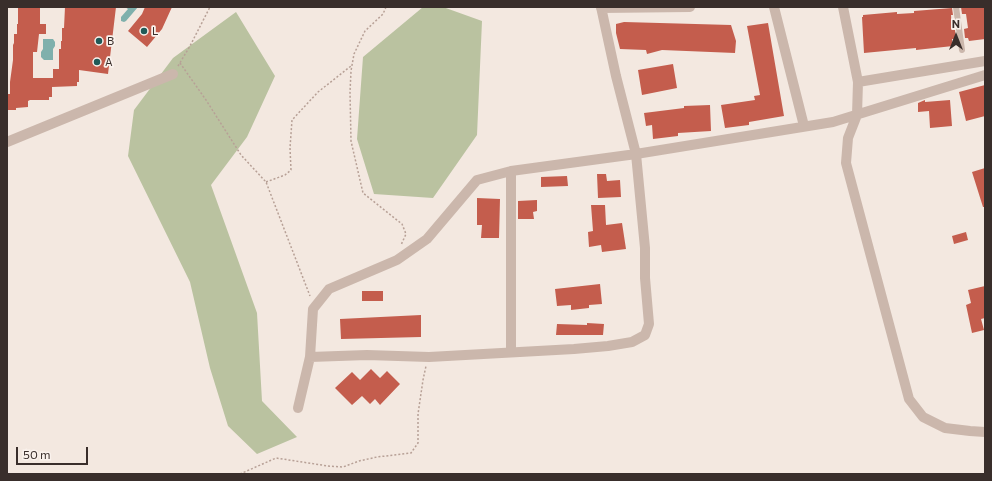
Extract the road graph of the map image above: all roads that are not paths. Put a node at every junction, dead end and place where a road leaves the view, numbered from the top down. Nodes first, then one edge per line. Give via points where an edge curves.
1 (690, 7) edge
2 (774, 7) edge
3 (843, 7) edge
4 (956, 7) edge
5 (601, 8) edge
6 (962, 50) dead end
7 (985, 61) edge
8 (173, 74) road end
9 (985, 75) edge
10 (858, 82) junction
11 (856, 115) junction
12 (804, 126) junction
13 (7, 142) edge
14 (636, 154) junction
15 (511, 171) junction
16 (511, 351) junction
17 (310, 357) junction
18 (298, 408) dead end
19 (985, 432) edge

1 - 5 street
2 - 12 street
3 - 10 street
4 - 6 lane
5 - 14 street
7 - 10 street
8 - 13 street
9 - 11 street
10 - 11 street
11 - 12 street via 833,122
11 - 19 street via 848,138 846,163 909,399 923,417 945,428
12 - 14 street
14 - 15 street
14 - 16 street via 649,324 645,335 632,342 608,346
15 - 16 street
15 - 17 street via 477,180 427,239 397,260 329,288 313,308
16 - 17 street via 429,357
17 - 18 street

